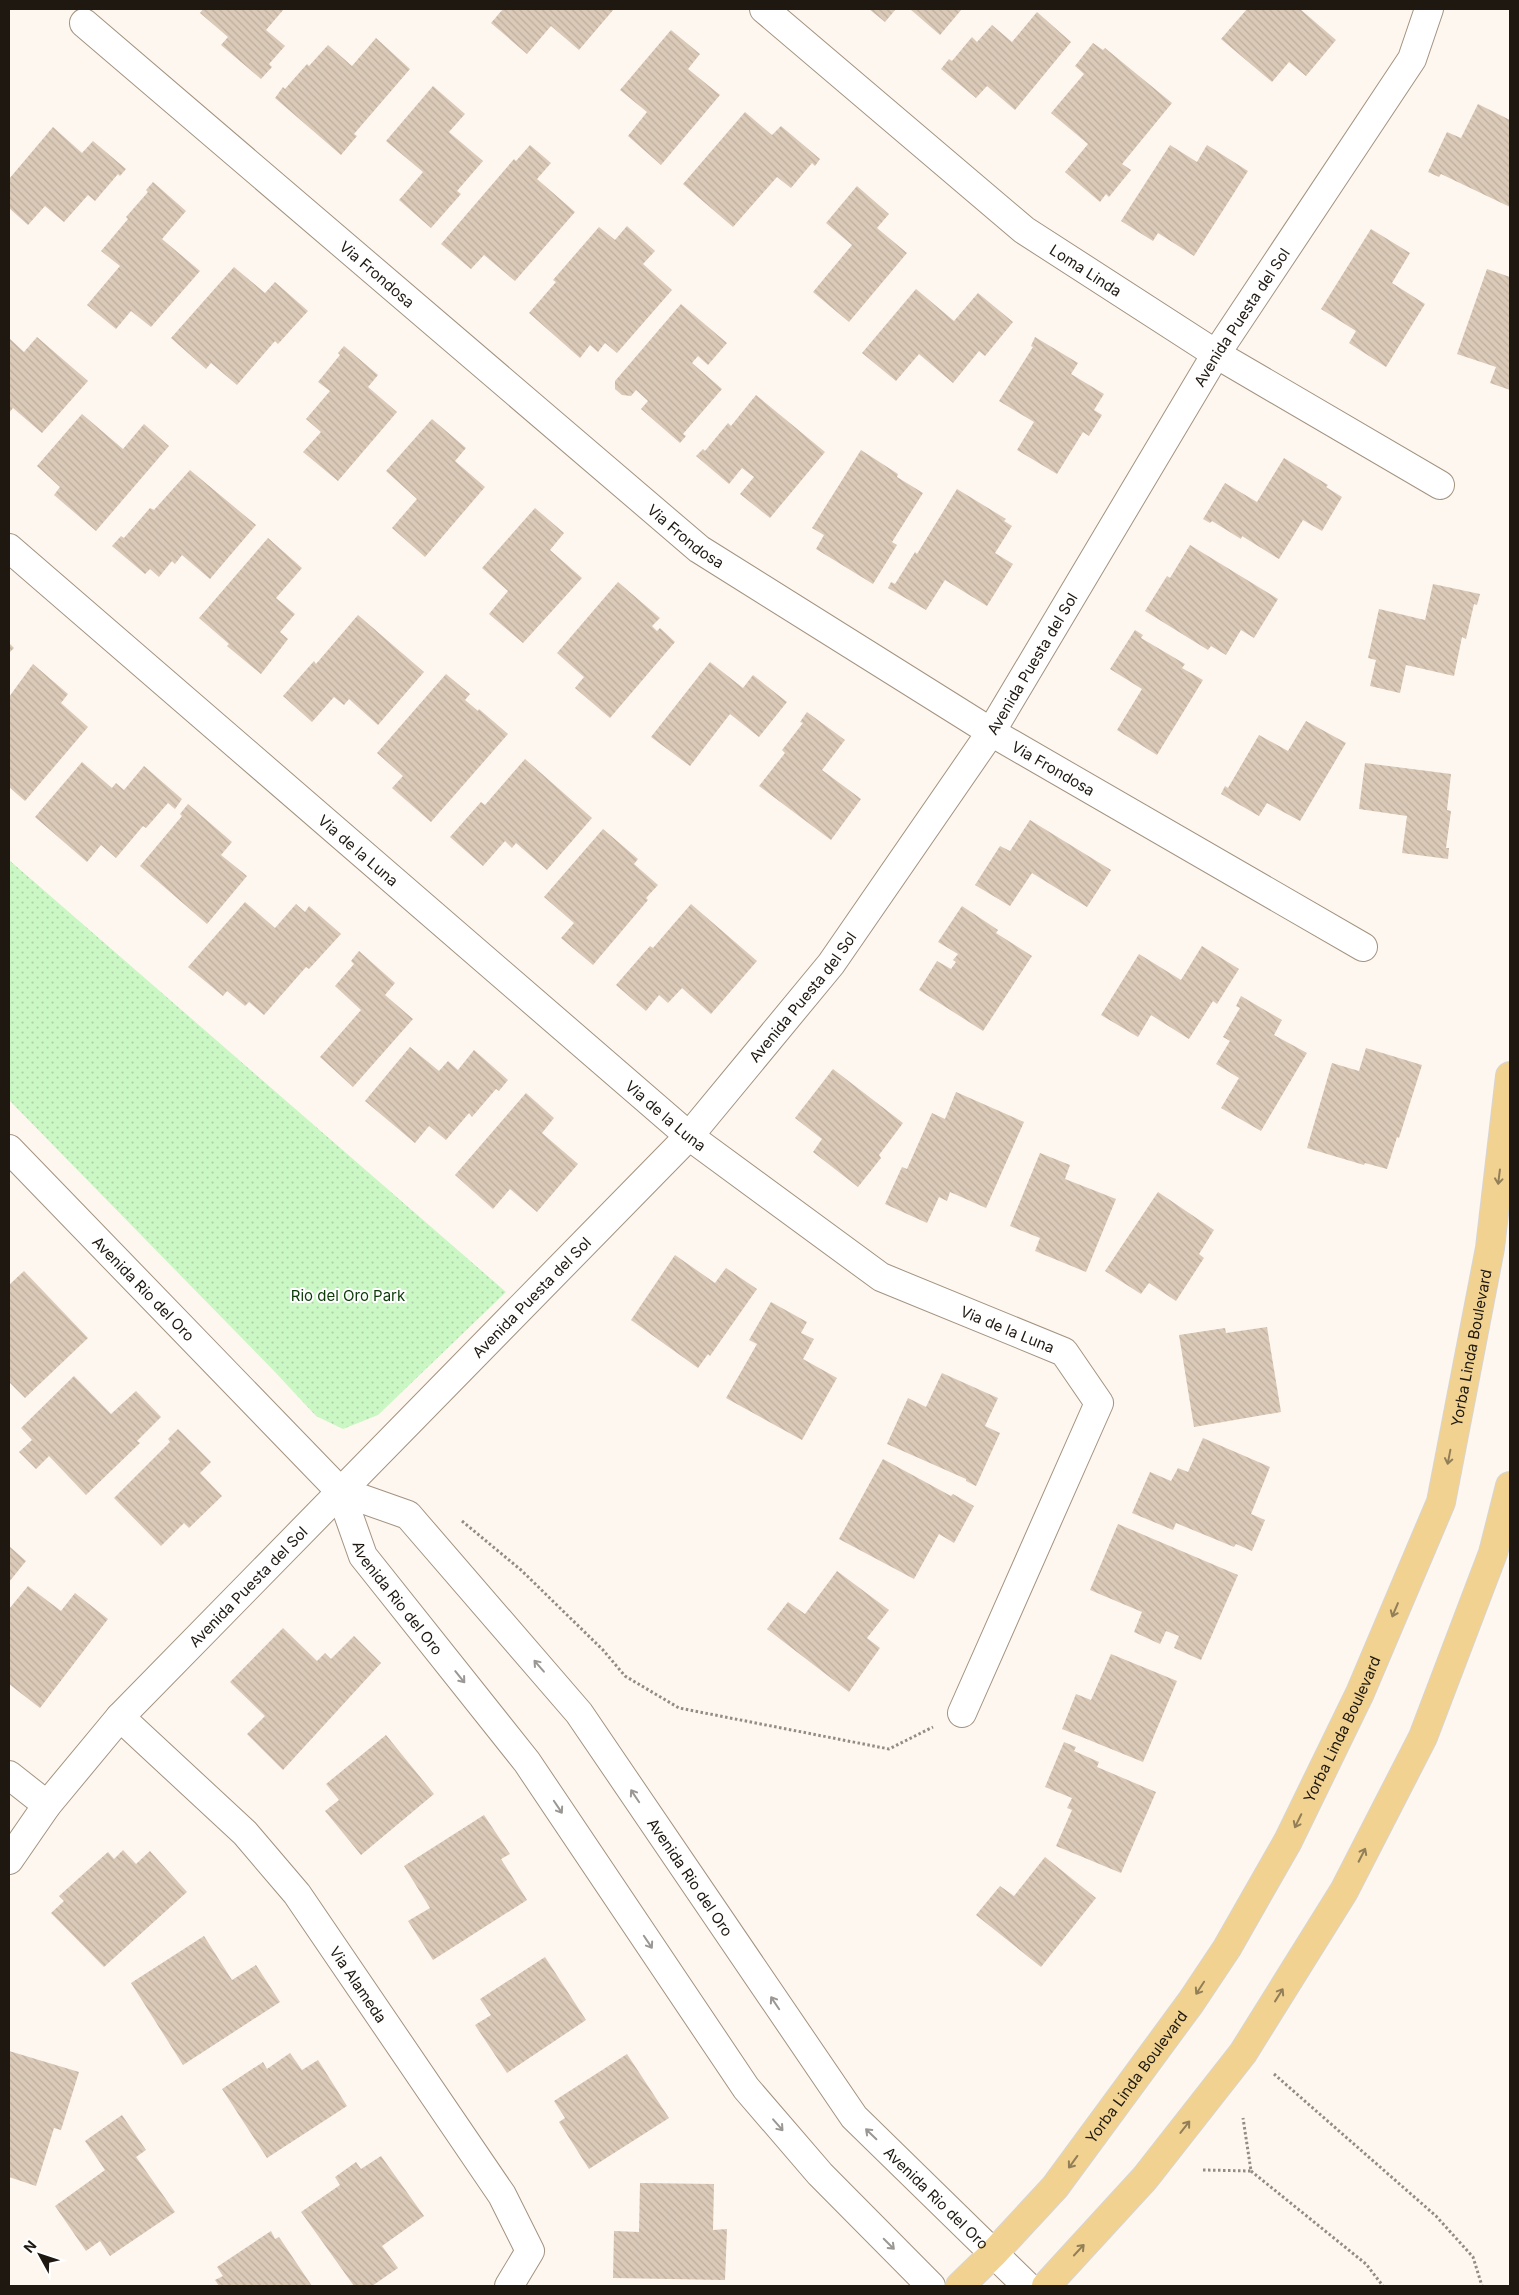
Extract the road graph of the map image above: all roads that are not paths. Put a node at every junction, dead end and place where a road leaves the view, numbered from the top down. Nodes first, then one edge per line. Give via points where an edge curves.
1 (764, 9) edge
2 (1429, 9) edge
3 (84, 22) dead end
4 (1216, 354) junction
5 (1440, 485) dead end
6 (9, 548) edge
7 (992, 732) junction
8 (1363, 947) dead end
9 (1510, 1076) edge
10 (689, 1136) junction
11 (9, 1149) edge
12 (1510, 1486) edge
13 (340, 1491) junction
14 (962, 1713) road end
15 (120, 1717) junction
16 (9, 1775) edge
17 (47, 1805) junction
18 (9, 1860) edge
19 (993, 2254) junction
20 (509, 2286) edge
21 (931, 2286) edge
22 (960, 2286) edge
23 (1027, 2286) edge
24 (1046, 2286) edge

1 - 4 street, Loma Linda via 1024,230
2 - 4 street, Avenida Puesta del Sol via 1412,59
3 - 7 street, Via Frondosa via 699,549
4 - 5 street, Loma Linda
4 - 7 street, Avenida Puesta del Sol
6 - 10 street, Via de la Luna
7 - 8 street, Via Frondosa
7 - 10 street, Avenida Puesta del Sol via 831,964
9 -> 19 main road, Yorba Linda Boulevard via 1490,1248 1441,1502 1360,1692 1288,1841 1227,1948 1055,2187
10 - 13 street, Avenida Puesta del Sol
10 - 14 street, Via de la Luna via 881,1277 1064,1352 1099,1403
11 - 13 street, Avenida Rio del Oro
24 -> 12 main road via 1145,2178 1243,2053 1344,1891 1424,1737 1492,1553
13 - 15 street, Avenida Puesta del Sol
19 -> 13 street, Avenida Rio del Oro via 854,2117 579,1712 408,1515
13 -> 21 street, Avenida Rio del Oro via 363,1556 527,1762 746,2088 820,2174
15 - 17 street, Avenida Puesta del Sol
15 - 20 street, Via Alameda via 245,1833 297,1894 502,2195 530,2251
16 - 17 street
17 - 18 street, Avenida Puesta del Sol
19 - 22 main road, Yorba Linda Boulevard
19 - 23 street, Avenida Rio del Oro

